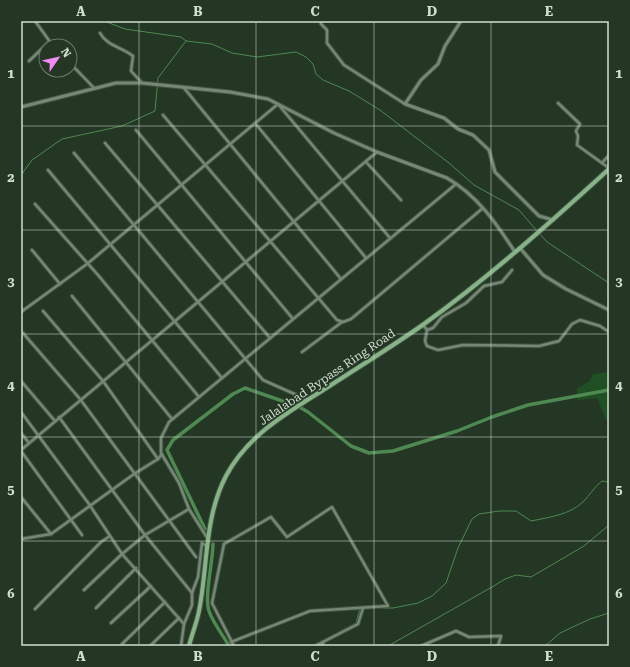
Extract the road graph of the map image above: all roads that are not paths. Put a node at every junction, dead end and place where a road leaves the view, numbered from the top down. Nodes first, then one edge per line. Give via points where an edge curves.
1 (35, 21) edge
2 (321, 21) edge
3 (460, 21) edge
4 (100, 33) dead end
5 (46, 38) edge
6 (38, 52) edge
7 (29, 61) dead end
8 (78, 71) edge
9 (142, 83) junction
10 (184, 87) junction
11 (94, 88) junction
12 (558, 103) dead end
13 (278, 104) junction
14 (405, 104) junction
15 (21, 107) edge
16 (163, 115) dead end
17 (256, 123) junction
18 (136, 130) dead end
19 (105, 143) dead end
20 (230, 144) junction
21 (377, 152) junction
22 (74, 153) dead end
23 (609, 155) edge
24 (366, 162) junction
25 (602, 163) junction
26 (206, 165) junction
27 (609, 168) edge
28 (48, 170) dead end
29 (342, 181) junction
30 (456, 183) junction
31 (182, 185) junction
32 (401, 200) dead end
33 (318, 201) junction
34 (35, 204) dead end
35 (158, 205) junction
36 (484, 208) junction
37 (553, 220) junction
38 (294, 222) junction
39 (134, 225) junction
40 (390, 238) junction
41 (270, 241) junction
42 (111, 244) junction
43 (520, 248) junction
44 (32, 250) dead end
45 (515, 252) junction
46 (366, 258) junction
47 (245, 261) junction
48 (87, 264) junction
49 (512, 270) dead end
50 (341, 279) junction
51 (222, 281) junction
52 (60, 284) junction
53 (72, 296) dead end
54 (319, 298) junction
55 (198, 302) junction
56 (43, 310) dead end
57 (609, 310) edge
58 (21, 312) edge
59 (293, 319) junction
60 (175, 321) junction
61 (343, 322) junction
62 (423, 324) junction
63 (427, 330) junction
64 (609, 332) edge
65 (23, 333) dead end
66 (270, 338) junction
67 (152, 340) junction
68 (302, 352) dead end
69 (245, 359) junction
70 (126, 362) junction
71 (222, 378) junction
72 (21, 381) edge
73 (103, 381) junction
74 (199, 397) junction
75 (80, 399) junction
76 (308, 400) junction
77 (21, 412) edge
78 (60, 417) junction
79 (172, 419) junction
80 (55, 421) junction
81 (21, 433) edge
82 (39, 434) junction
83 (29, 443) junction
84 (21, 450) edge
85 (162, 454) junction
86 (158, 459) junction
87 (134, 474) junction
88 (113, 489) junction
89 (21, 497) edge
90 (90, 505) junction
91 (188, 509) junction
92 (71, 520) junction
93 (168, 522) junction
94 (51, 534) junction
95 (82, 535) dead end
96 (145, 535) junction
97 (110, 536) junction
98 (21, 539) edge
99 (208, 539) junction
100 (206, 546) junction
101 (122, 554) junction
102 (196, 557) dead end
103 (136, 568) junction
104 (151, 586) junction
105 (84, 590) dead end
106 (192, 592) junction
107 (165, 602) junction
108 (96, 608) dead end
109 (363, 608) junction
110 (35, 609) dead end
111 (179, 618) junction
112 (111, 623) dead end
113 (184, 624) junction
114 (231, 642) junction
115 (323, 642) junction
116 (122, 644) dead end
117 (150, 646) edge
118 (181, 646) edge
119 (189, 646) edge
120 (234, 646) edge
121 (315, 646) edge
122 (323, 646) edge
123 (420, 646) edge
124 (498, 646) edge

1 - 5 street
2 - 14 street via 326,30 327,43 344,65
3 - 14 street via 438,64 421,80
4 - 9 street via 104,40 133,56 131,71
6 - 7 street
8 - 11 street
9 - 10 street
9 - 11 street via 116,83
10 - 13 street via 230,92 268,99
10 - 20 street
11 - 15 street
12 - 25 street via 580,124 576,130 577,144
13 - 17 street
13 - 21 street
13 - 29 street
14 - 37 street via 444,118 473,136 489,150 494,172 539,216
16 - 26 street
17 - 20 street
17 - 33 street
18 - 31 street
19 - 35 street
20 - 26 street
20 - 38 street
21 - 24 street
21 - 30 street
22 - 39 street
23 - 25 street
24 - 29 street
24 - 32 street
25 - 27 street
26 - 31 street
26 - 41 street
27 - 37 highway, Jalalabad Bypass Ring Road
28 - 42 street
29 - 33 street
29 - 40 street
30 - 36 street
30 - 40 street
31 - 35 street
31 - 47 street
33 - 38 street
33 - 46 street
34 - 48 street
35 - 39 street
35 - 51 street
36 - 45 street
36 - 61 street via 350,319
37 - 43 highway, Jalalabad Bypass Ring Road
38 - 41 street
38 - 50 street
39 - 42 street
39 - 55 street
40 - 46 street
41 - 47 street
41 - 54 street
42 - 48 street
42 - 60 street
43 - 45 highway, Jalalabad Bypass Ring Road
43 - 57 street via 543,275
44 - 52 street
45 - 62 highway, Jalalabad Bypass Ring Road
46 - 50 street
47 - 51 street
47 - 59 street
48 - 52 street
48 - 67 street
49 - 63 street via 502,282 484,286 466,303 442,317 433,328
50 - 54 street
51 - 55 street
51 - 66 street
52 - 58 street
53 - 70 street
54 - 59 street
54 - 61 street via 338,320
55 - 60 street
55 - 69 street
56 - 73 street
59 - 66 street
60 - 67 street
60 - 71 street
61 - 68 street
62 - 63 street
62 - 76 highway, Jalalabad Bypass Ring Road
63 - 64 street via 427,346 438,350 462,345 539,346 559,341 572,324 580,320 600,326
65 - 75 street
66 - 69 street
67 - 70 street
67 - 74 street
69 - 71 street
69 - 76 street via 263,380
70 - 73 street
70 - 79 street
71 - 74 street
72 - 80 street
73 - 75 street
73 - 86 street
74 - 79 street
75 - 78 street
75 - 87 street
76 - 99 highway, Jalalabad Bypass Ring Road via 267,428 236,461 221,488
77 - 82 street
78 - 80 street
78 - 88 street
79 - 85 street via 161,438
80 - 82 street
81 - 83 street
82 - 83 street
82 - 90 street
83 - 84 street
84 - 92 street
85 - 86 street
85 - 91 street via 179,483
86 - 87 street
87 - 88 street
87 - 93 street
88 - 90 street
88 - 96 street
89 - 94 street
90 - 92 street
90 - 97 street
91 - 93 street
91 - 99 street
92 - 94 street
92 - 95 street
93 - 96 street
93 - 102 street
94 - 98 street
96 - 101 street
96 - 106 street
97 - 101 street
97 - 110 street
99 - 100 highway, Jalalabad Bypass Ring Road
100 - 106 street via 202,543 198,577
100 - 119 highway, Jalalabad Bypass Ring Road via 199,611
101 - 103 street
101 - 105 street
103 - 104 street
103 - 108 street
104 - 107 street
104 - 112 street
106 - 113 street via 192,605
107 - 111 street
107 - 116 street
109 - 114 street via 310,611
109 - 114 street via 388,606 332,507 287,537 270,517 224,544 212,602
109 - 115 street via 358,624
111 - 113 street
111 - 117 street
113 - 118 street
114 - 120 street
115 - 121 street
115 - 122 street
123 - 124 street via 456,631 469,637 501,636

